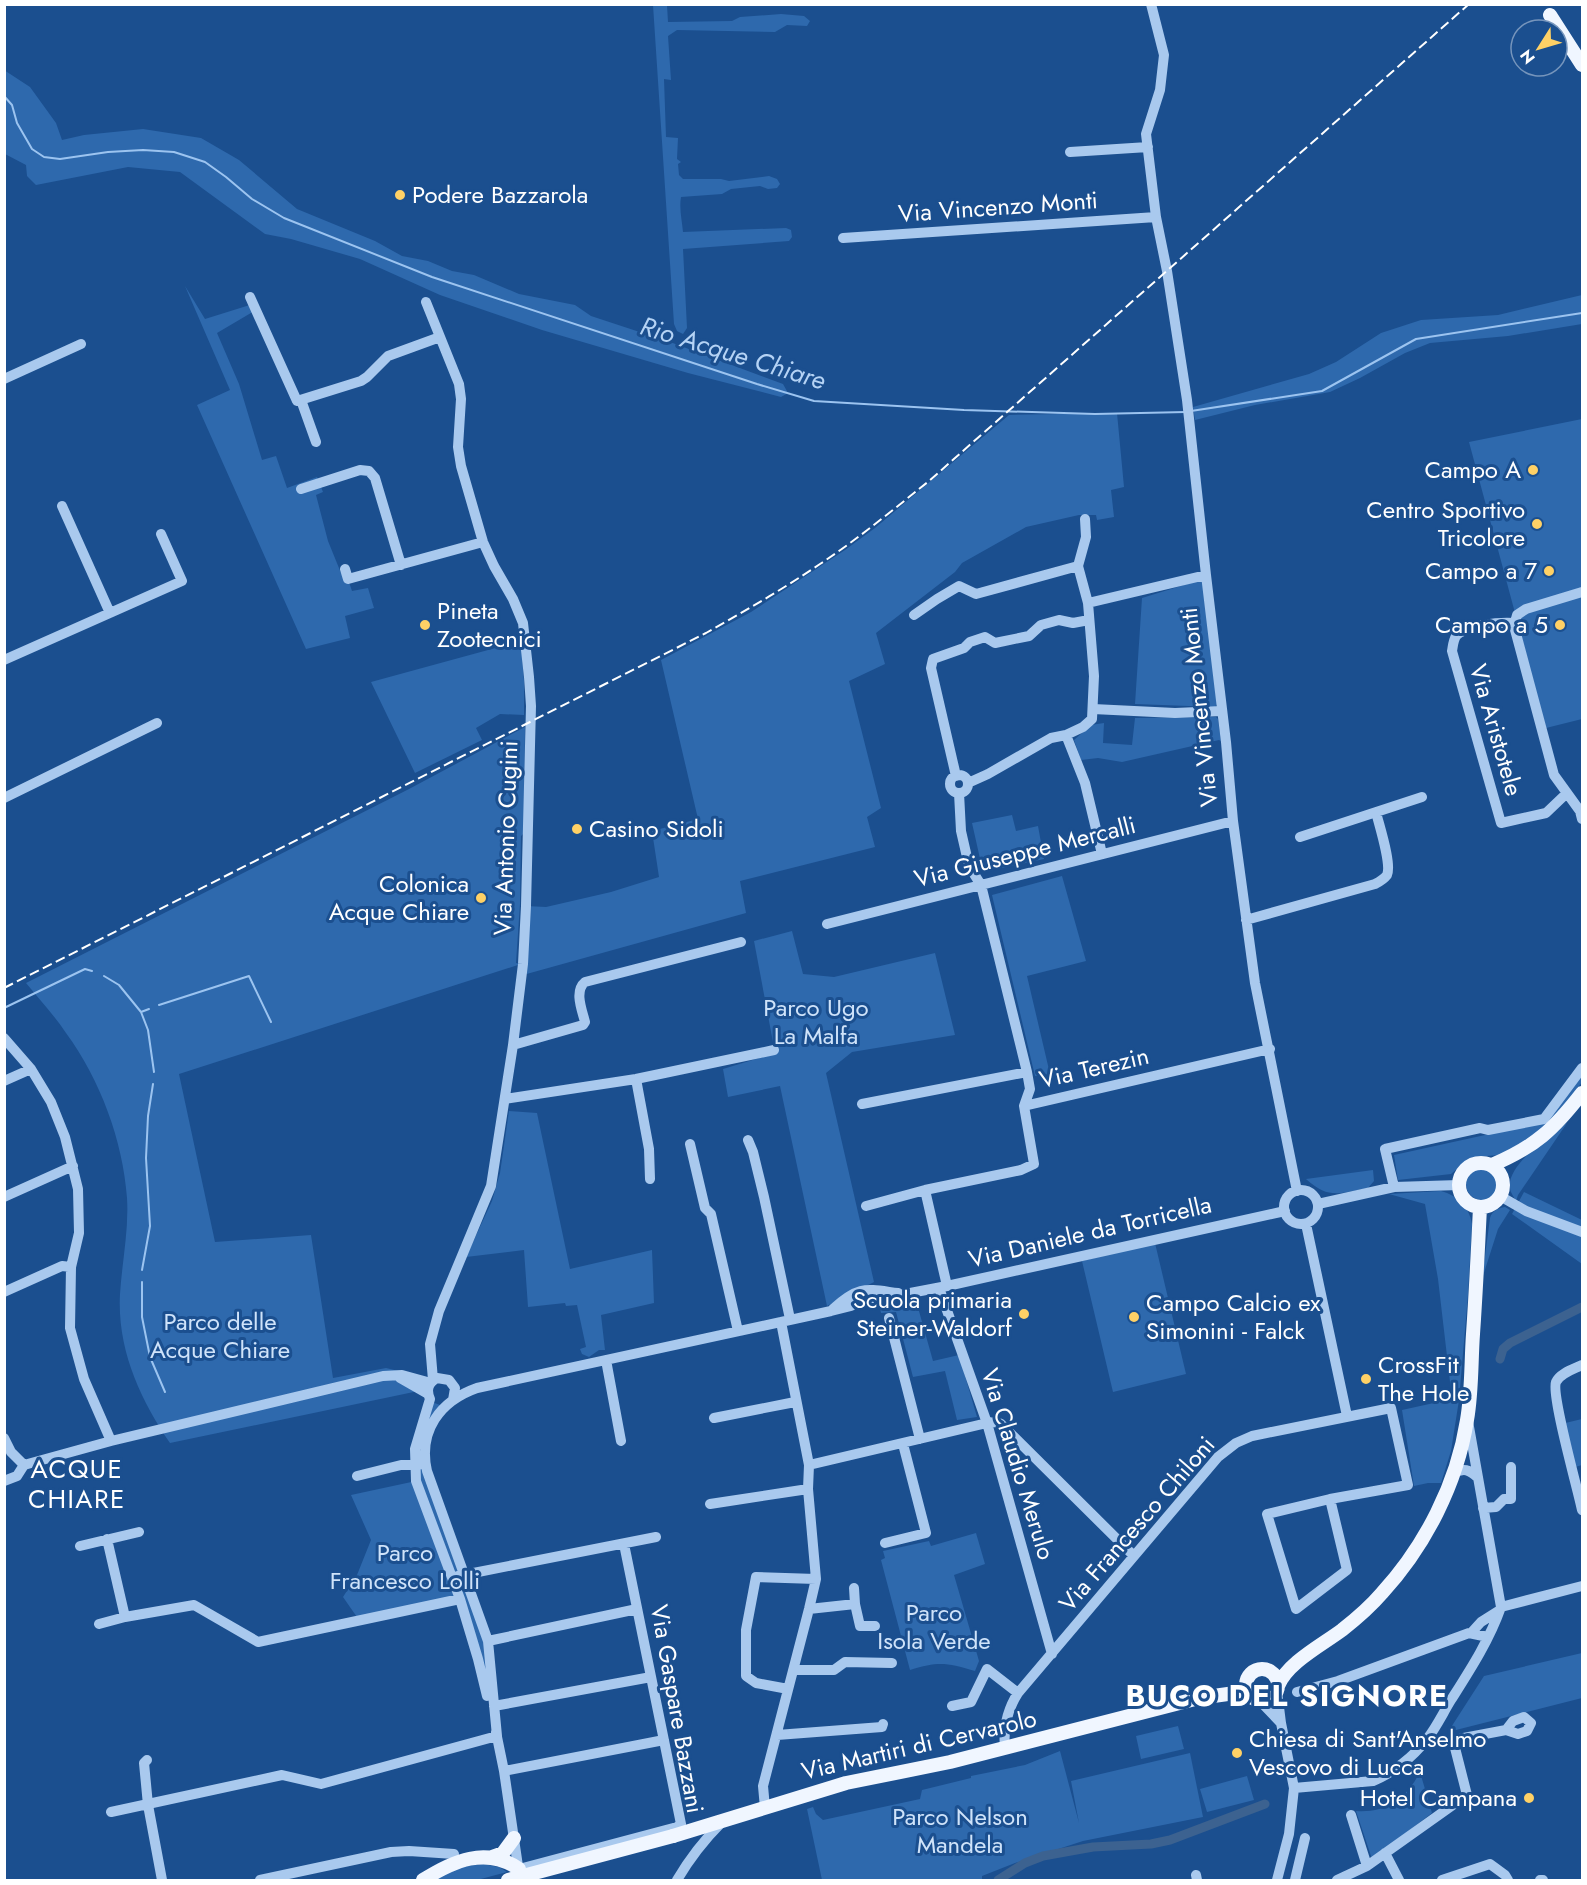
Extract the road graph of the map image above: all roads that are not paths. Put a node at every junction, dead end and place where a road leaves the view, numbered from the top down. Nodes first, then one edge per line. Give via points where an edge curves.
1 (1151, 4) edge
2 (1550, 15) dead end
3 (1582, 65) edge
4 (1148, 147) junction
5 (1070, 152) dead end
6 (1156, 217) junction
7 (843, 238) dead end
8 (250, 297) dead end
9 (426, 302) dead end
10 (440, 337) junction
11 (81, 344) dead end
12 (4, 379) edge
13 (301, 400) junction
14 (316, 442) dead end
15 (302, 489) dead end
16 (62, 506) dead end
17 (1085, 519) dead end
18 (161, 534) dead end
19 (483, 542) junction
20 (401, 565) junction
21 (1078, 566) junction
22 (345, 569) dead end
23 (1206, 575) junction
24 (1582, 592) edge
25 (1088, 603) junction
26 (110, 613) junction
27 (914, 615) dead end
28 (1089, 620) junction
29 (1514, 622) junction
30 (4, 660) edge
31 (1093, 709) junction
32 (1222, 711) junction
33 (157, 723) dead end
34 (1065, 735) junction
35 (956, 776) junction
36 (968, 783) junction
37 (958, 793) junction
38 (1567, 793) junction
39 (1422, 797) dead end
40 (4, 798) edge
41 (1376, 812) junction
42 (1582, 819) edge
43 (1233, 821) junction
44 (1300, 837) dead end
45 (1102, 854) junction
46 (981, 885) junction
47 (1246, 920) junction
48 (828, 924) dead end
49 (741, 942) dead end
50 (4, 1038) edge
51 (513, 1045) junction
52 (1270, 1049) junction
53 (774, 1050) dead end
54 (1582, 1068) edge
55 (31, 1069) junction
56 (1027, 1072) junction
57 (636, 1078) junction
58 (4, 1081) edge
59 (1582, 1093) edge
60 (505, 1099) junction
61 (862, 1104) dead end
62 (1024, 1106) junction
63 (748, 1140) dead end
64 (690, 1144) dead end
65 (1533, 1145) junction
66 (1491, 1165) junction
67 (73, 1166) junction
68 (650, 1179) dead end
69 (1503, 1180) junction
70 (1459, 1185) junction
71 (1394, 1187) junction
72 (925, 1190) junction
73 (1297, 1191) junction
74 (4, 1197) edge
75 (1500, 1197) junction
76 (1318, 1204) junction
77 (866, 1206) dead end
78 (1480, 1207) junction
79 (1285, 1211) junction
80 (1306, 1224) junction
81 (1582, 1232) edge
82 (71, 1267) junction
83 (943, 1287) junction
84 (4, 1292) edge
85 (889, 1318) dead end
86 (785, 1321) junction
87 (738, 1331) junction
88 (432, 1357) junction
89 (606, 1360) junction
90 (1582, 1365) edge
91 (395, 1375) junction
92 (450, 1381) junction
93 (432, 1382) junction
94 (477, 1388) junction
95 (429, 1396) junction
96 (449, 1402) junction
97 (795, 1402) junction
98 (1347, 1416) junction
99 (714, 1418) dead end
100 (1468, 1419) junction
101 (987, 1423) junction
102 (4, 1438) edge
103 (920, 1439) junction
104 (621, 1441) dead end
105 (111, 1442) junction
106 (903, 1444) junction
107 (24, 1465) junction
108 (420, 1465) junction
109 (809, 1465) junction
110 (1511, 1467) dead end
111 (1453, 1473) junction
112 (357, 1476) dead end
113 (1478, 1478) junction
114 (4, 1481) edge
115 (808, 1490) junction
116 (1330, 1499) junction
117 (710, 1504) dead end
118 (1483, 1508) junction
119 (1582, 1510) edge
120 (139, 1532) dead end
121 (656, 1537) dead end
122 (107, 1539) junction
123 (885, 1543) dead end
124 (624, 1544) junction
125 (80, 1546) dead end
126 (1134, 1556) junction
127 (465, 1575) junction
128 (452, 1578) junction
129 (816, 1579) junction
130 (1582, 1586) edge
131 (854, 1588) dead end
132 (460, 1599) junction
133 (855, 1604) junction
134 (637, 1609) junction
135 (809, 1609) junction
136 (1500, 1609) junction
137 (125, 1617) junction
138 (99, 1624) dead end
139 (874, 1626) dead end
140 (1471, 1632) junction
141 (1488, 1637) junction
142 (488, 1641) junction
143 (1052, 1654) junction
144 (1307, 1654) junction
145 (892, 1663) dead end
146 (794, 1670) junction
147 (1266, 1670) junction
148 (1252, 1673) junction
149 (651, 1677) junction
150 (1277, 1688) junction
151 (789, 1689) junction
152 (1297, 1692) dead end
153 (1018, 1693) junction
154 (1199, 1698) junction
155 (1256, 1698) junction
156 (952, 1706) dead end
157 (494, 1707) junction
158 (1281, 1723) junction
159 (883, 1724) dead end
160 (1506, 1730) dead end
161 (777, 1735) junction
162 (497, 1736) junction
163 (1428, 1738) junction
164 (664, 1740) junction
165 (1453, 1740) junction
166 (1005, 1749) junction
167 (147, 1760) dead end
168 (504, 1771) junction
169 (1294, 1788) junction
170 (148, 1805) junction
171 (765, 1808) junction
172 (111, 1812) dead end
173 (1351, 1815) dead end
174 (722, 1822) junction
175 (514, 1838) junction
176 (1305, 1839) dead end
177 (1385, 1853) junction
178 (454, 1854) dead end
179 (489, 1858) junction
180 (1367, 1866) junction
181 (520, 1875) edge
182 (1351, 1878) edge
183 (162, 1881) edge
184 (260, 1881) edge
185 (423, 1881) edge
186 (508, 1881) edge
187 (677, 1881) edge
188 (1277, 1881) edge
189 (1295, 1881) edge
190 (1337, 1881) edge
191 (1399, 1881) edge
192 (1442, 1881) edge
193 (1508, 1881) edge

1 - 4 street, Via Vincenzo Monti via 1164,55 1160,90 1146,134
2 - 3 main road
4 - 5 street
4 - 6 street, Via Vincenzo Monti
6 - 7 street, Via Vincenzo Monti
6 - 23 street, Via Vincenzo Monti via 1187,399
8 - 13 street via 297,401
9 - 10 street, Via Antonio Cugini
10 - 13 street via 388,356 361,381
10 - 19 street, Via Antonio Cugini via 459,384 458,447
11 - 12 street
13 - 14 street
15 - 20 street via 360,470 369,471 375,478
16 - 26 street
17 - 21 street via 1086,537
18 - 26 street via 182,580
19 - 20 street
19 - 51 street, Via Antonio Cugini via 519,611 529,676 526,906
20 - 22 street via 348,579
21 - 25 street
21 - 27 street via 976,594 959,586
23 - 25 street
23 - 32 street, Via Vincenzo Monti
24 - 29 street, Via Aristotele via 1526,609
25 - 28 street
26 - 30 street
28 - 31 street
28 - 35 street via 1059,620 1041,625 1029,636 995,643 985,638 933,658 931,668
29 - 38 street, Via Aristotele via 1554,775
29 - 38 street, Via Aristotele via 1490,623 1462,632 1454,639 1452,651 1501,822 1546,813
31 - 32 street
31 - 34 street via 1092,719 1083,728
32 - 43 street, Via Vincenzo Monti
33 - 40 street
34 - 36 street via 1051,738
34 - 45 street via 1085,783
35 - 36 street via 962,776
35 - 37 street via 950,784
36 - 37 street via 965,791
37 - 46 street via 969,866
38 - 42 street, Via Aristotele
39 - 41 street
41 - 44 street
41 - 47 street via 1388,864 1388,873 1382,880
43 - 45 street, Via Giuseppe Mercalli
43 - 47 street, Via Vincenzo Monti
45 - 46 street, Via Giuseppe Mercalli
46 - 48 street, Via Giuseppe Mercalli
46 - 56 street
47 - 52 street, Via Vincenzo Monti
49 - 51 street via 585,982 579,990 584,1025
50 - 55 street
51 - 60 street, Via Antonio Cugini
52 - 62 street, Via Terezin
52 - 73 street, Via Vincenzo Monti
53 - 57 street
54 - 71 street via 1544,1119 1488,1130 1480,1128 1385,1149
55 - 58 street
55 - 67 street via 51,1102
56 - 61 street
56 - 62 street via 1030,1089
57 - 60 street
57 - 68 street via 649,1149
59 - 65 main road via 1560,1121
60 - 88 street, Via Antonio Cugini via 491,1186 439,1311 430,1344
62 - 72 street, Via Terezin via 1034,1164
63 - 86 street via 764,1197
64 - 87 street
65 - 66 main road
65 - 69 main road
66 - 69 main road
66 - 70 main road via 1479,1162 1467,1168
67 - 74 street
67 - 82 street via 79,1233
69 - 75 main road
70 - 71 street
70 - 78 main road via 1463,1197
71 - 76 street
72 - 77 street, Via Terezin
72 - 83 street
73 - 76 street via 1312,1194
73 - 79 street via 1288,1196
75 - 78 main road
75 - 81 street
76 - 80 street via 1314,1218
78 - 100 main road, Via Martiri di Cervarolo
79 - 80 street via 1290,1220
79 - 83 street, Via Daniele da Torricella
80 - 98 street
82 - 84 street via 62,1266
82 - 105 street via 70,1328 84,1379
83 - 86 street, Via Daniele da Torricella via 904,1293 860,1290 831,1311
83 - 101 street, Via Claudio Merulo
85 - 103 street
86 - 87 street, Via Daniele da Torricella
86 - 97 street
87 - 89 street, Via Daniele da Torricella
88 - 92 street
88 - 93 street, Via Antonio Cugini
89 - 94 street, Via Daniele da Torricella
89 - 104 street
90 - 119 street via 1560,1376 1555,1384
91 - 93 street
91 - 95 street
91 - 105 street
92 - 93 street via 442,1377
92 - 94 street, Via Daniele da Torricella
92 - 96 street, Via Antonio Cugini via 456,1392
93 - 95 street, Via Antonio Cugini
94 - 96 street, Via Daniele da Torricella
95 - 96 street via 436,1404
95 - 108 street, Via Antonio Cugini via 415,1449
96 - 108 street, Via Antonio Cugini via 430,1428
97 - 99 street
97 - 109 street
98 - 116 street via 1391,1408 1408,1485
98 - 126 street, Via Francesco Chiloni via 1252,1436 1236,1443 1218,1457
100 - 111 main road, Via Martiri di Cervarolo
100 - 113 street
101 - 103 street
101 - 126 street via 1001,1424
101 - 143 street, Via Claudio Merulo
102 - 107 street
103 - 106 street
105 - 107 street
106 - 109 street
106 - 123 street via 926,1533
107 - 114 street via 16,1476
108 - 112 street via 400,1465
108 - 127 street, Via Antonio Cugini
108 - 128 street, Via Antonio Cugini via 416,1481
109 - 115 street
110 - 118 street via 1511,1499 1504,1499 1496,1507
111 - 113 street via 1469,1470
111 - 144 main road, Via Martiri di Cervarolo via 1426,1534 1389,1586 1353,1621
113 - 118 street
115 - 117 street
115 - 129 street
116 - 116 street via 1347,1570 1296,1609 1267,1514
118 - 136 street
120 - 122 street
121 - 124 street
122 - 125 street
122 - 137 street
124 - 127 street
124 - 134 street, Via Gaspare Bazzani
126 - 143 street, Via Francesco Chiloni
127 - 128 street
127 - 142 street, Via Antonio Cugini
128 - 132 street, Via Antonio Cugini
129 - 135 street
129 - 151 street via 756,1577 746,1630 746,1676 756,1683
130 - 136 street
131 - 133 street
132 - 137 street via 258,1642 194,1605
132 - 162 street, Via Antonio Cugini
133 - 135 street
133 - 139 street via 860,1626
134 - 142 street
134 - 149 street, Via Gaspare Bazzani
135 - 146 street
136 - 140 street
136 - 141 street
137 - 138 street
140 - 141 street
140 - 152 street
141 - 163 street
142 - 157 street, Via Antonio Cugini
143 - 153 street, Via Francesco Chiloni
144 - 147 main road, Via Martiri di Cervarolo
144 - 150 main road, Via Martiri di Cervarolo via 1281,1676
145 - 146 street via 845,1662 834,1670
146 - 151 street
147 - 148 main road, Via Martiri di Cervarolo
147 - 150 main road via 1275,1676
148 - 154 main road, Via Martiri di Cervarolo
148 - 155 main road via 1246,1684
149 - 157 street
149 - 164 street, Via Gaspare Bazzani
150 - 155 main road, Via Martiri di Cervarolo via 1270,1698
150 - 158 street
151 - 161 street
153 - 156 street via 987,1669 971,1702
153 - 166 street, Via Francesco Chiloni via 1008,1711
154 - 155 main road, Via Martiri di Cervarolo via 1235,1693
154 - 166 main road, Via Martiri di Cervarolo
155 - 158 street
157 - 162 street, Via Antonio Cugini
158 - 169 street
159 - 161 street
160 - 165 street
161 - 171 street via 763,1786
162 - 168 street, Via Antonio Cugini
162 - 170 street via 321,1784 282,1775
163 - 165 street
163 - 169 street via 1407,1760 1373,1781
164 - 168 street
164 - 181 street, Via Gaspare Bazzani via 681,1824
165 - 177 street via 1467,1795
166 - 171 main road, Via Martiri di Cervarolo via 846,1783
167 - 170 street via 144,1763
168 - 175 street, Via Antonio Cugini
169 - 188 street via 1289,1834
170 - 172 street
170 - 183 street
171 - 174 main road, Via Martiri di Cervarolo
173 - 180 street
174 - 186 main road, bridge
174 - 187 street, Via Martiri di Cervarolo via 688,1861
175 - 179 main road via 503,1853
175 - 181 street, Via Antonio Cugini
176 - 189 street
177 - 180 street
177 - 191 street
178 - 184 street via 412,1856 391,1852
179 - 181 main road via 507,1861
179 - 185 main road via 461,1860
180 - 182 street
182 - 190 street
192 - 193 street via 1490,1864

